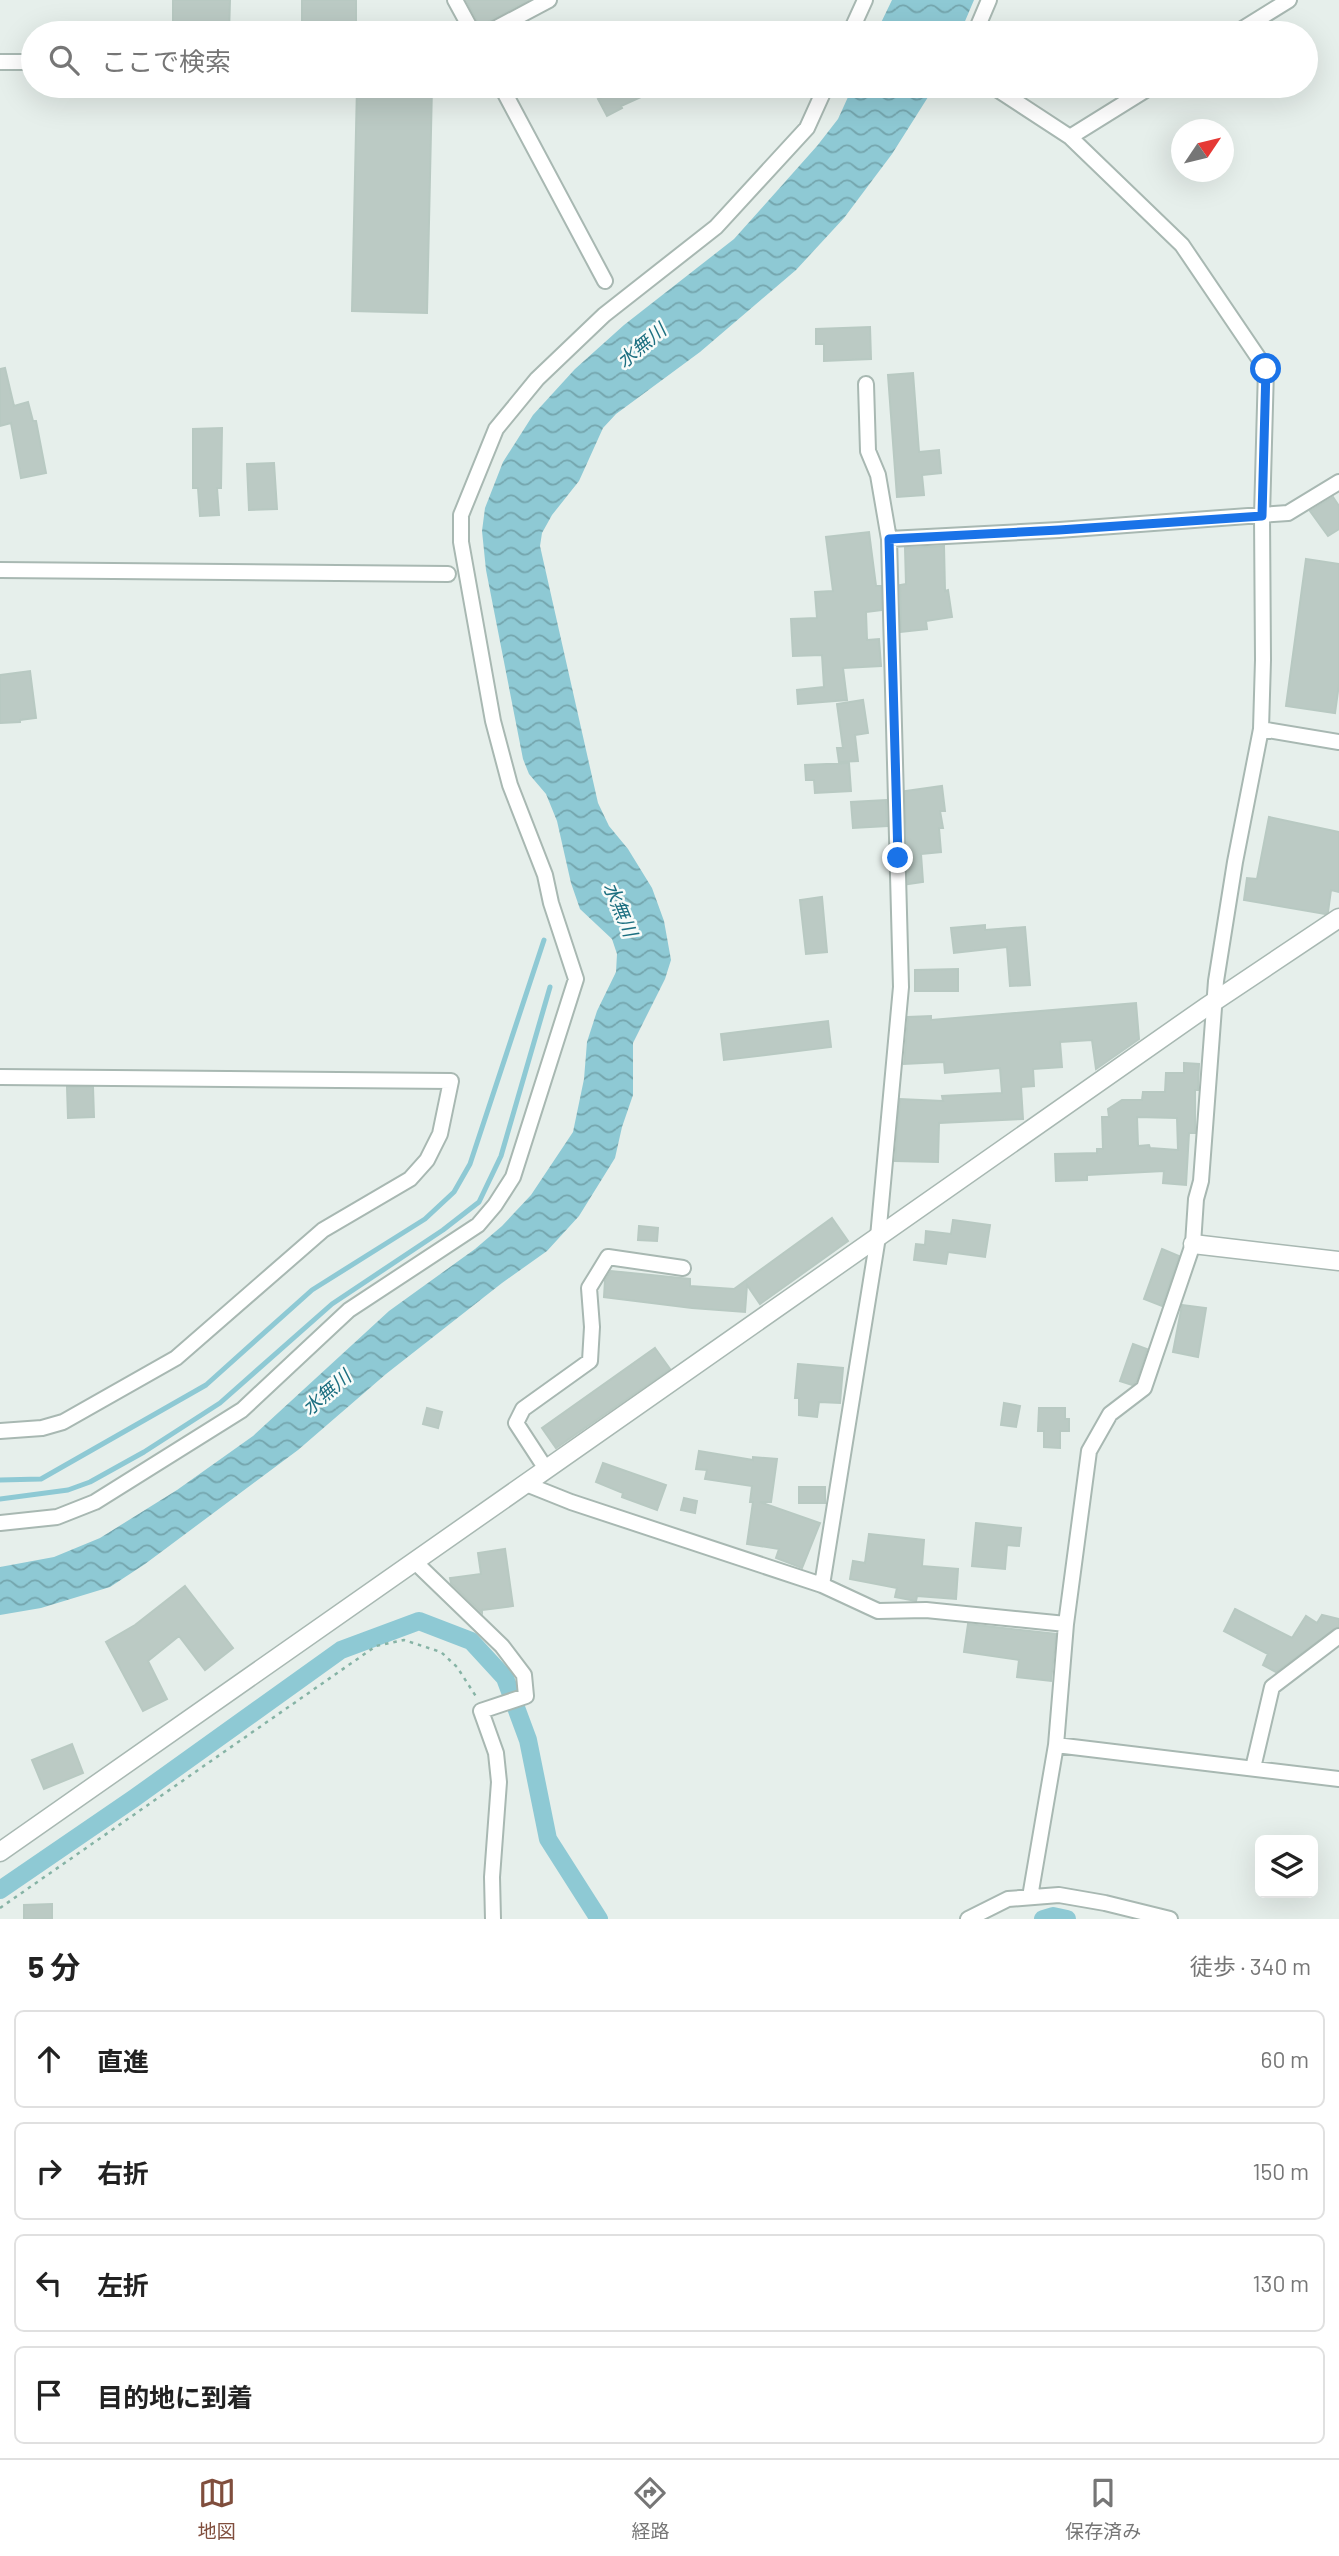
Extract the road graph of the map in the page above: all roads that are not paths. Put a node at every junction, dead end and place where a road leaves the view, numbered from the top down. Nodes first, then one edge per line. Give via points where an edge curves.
1 (455, 0) edge
2 (549, 0) edge
3 (865, 0) edge
4 (989, 0) edge
5 (1289, 0) edge
6 (466, 21) edge
7 (510, 21) edge
8 (855, 21) edge
9 (980, 21) edge
10 (1255, 21) edge
11 (0, 61) edge
12 (21, 62) edge
13 (507, 98) edge
14 (821, 98) edge
15 (1010, 98) edge
16 (1133, 98) edge
17 (1070, 137) junction
18 (605, 281) dead end
19 (866, 384) dead end
20 (1339, 482) edge
21 (1262, 516) junction
22 (889, 539) junction
23 (0, 570) edge
24 (448, 574) dead end
25 (1261, 729) junction
26 (1339, 742) edge
27 (1339, 918) edge
28 (1214, 1003) junction
29 (0, 1077) edge
30 (878, 1237) junction
31 (1193, 1244) junction
32 (1339, 1261) edge
33 (683, 1268) dead end
34 (0, 1432) edge
35 (547, 1469) junction
36 (526, 1484) junction
37 (0, 1523) edge
38 (415, 1562) junction
39 (822, 1585) junction
40 (1066, 1624) junction
41 (1339, 1636) edge
42 (1056, 1745) junction
43 (1253, 1768) junction
44 (1339, 1779) edge
45 (0, 1852) edge
46 (1030, 1897) junction
47 (493, 1919) edge
48 (968, 1919) edge
49 (1170, 1919) edge

1 - 6 street
2 - 7 street
3 - 8 street
4 - 9 street
5 - 10 street
11 - 12 street
13 - 18 street
14 - 37 street via 807,128 716,227 604,315 537,379 496,429 461,515 461,542 493,721 576,979 513,1177 478,1225 349,1310 242,1410 95,1502 57,1517
15 - 17 street
16 - 17 street
17 - 21 street via 1182,246 1266,369
19 - 22 street via 869,451
20 - 21 street via 1288,513
21 - 22 street
21 - 25 street
22 - 30 street via 901,987
23 - 24 street
25 - 26 street
25 - 28 street
27 - 28 street
28 - 30 street
28 - 31 street
29 - 34 street via 451,1081 440,1134 410,1179 323,1230 176,1358 63,1422
30 - 35 street
30 - 39 street
31 - 32 street
31 - 40 street via 1144,1388 1110,1414 1089,1451
33 - 35 street via 608,1257 589,1288 590,1361 523,1409 516,1423
35 - 36 street
36 - 38 street
36 - 39 street
38 - 45 street
38 - 47 street via 502,1646 524,1675 526,1696 481,1711 496,1753 499,1782
39 - 40 street via 878,1611 926,1610
40 - 42 street
41 - 43 street via 1272,1687
42 - 43 street
42 - 46 street
43 - 44 street
46 - 48 street via 1008,1899
46 - 49 street via 1059,1895

